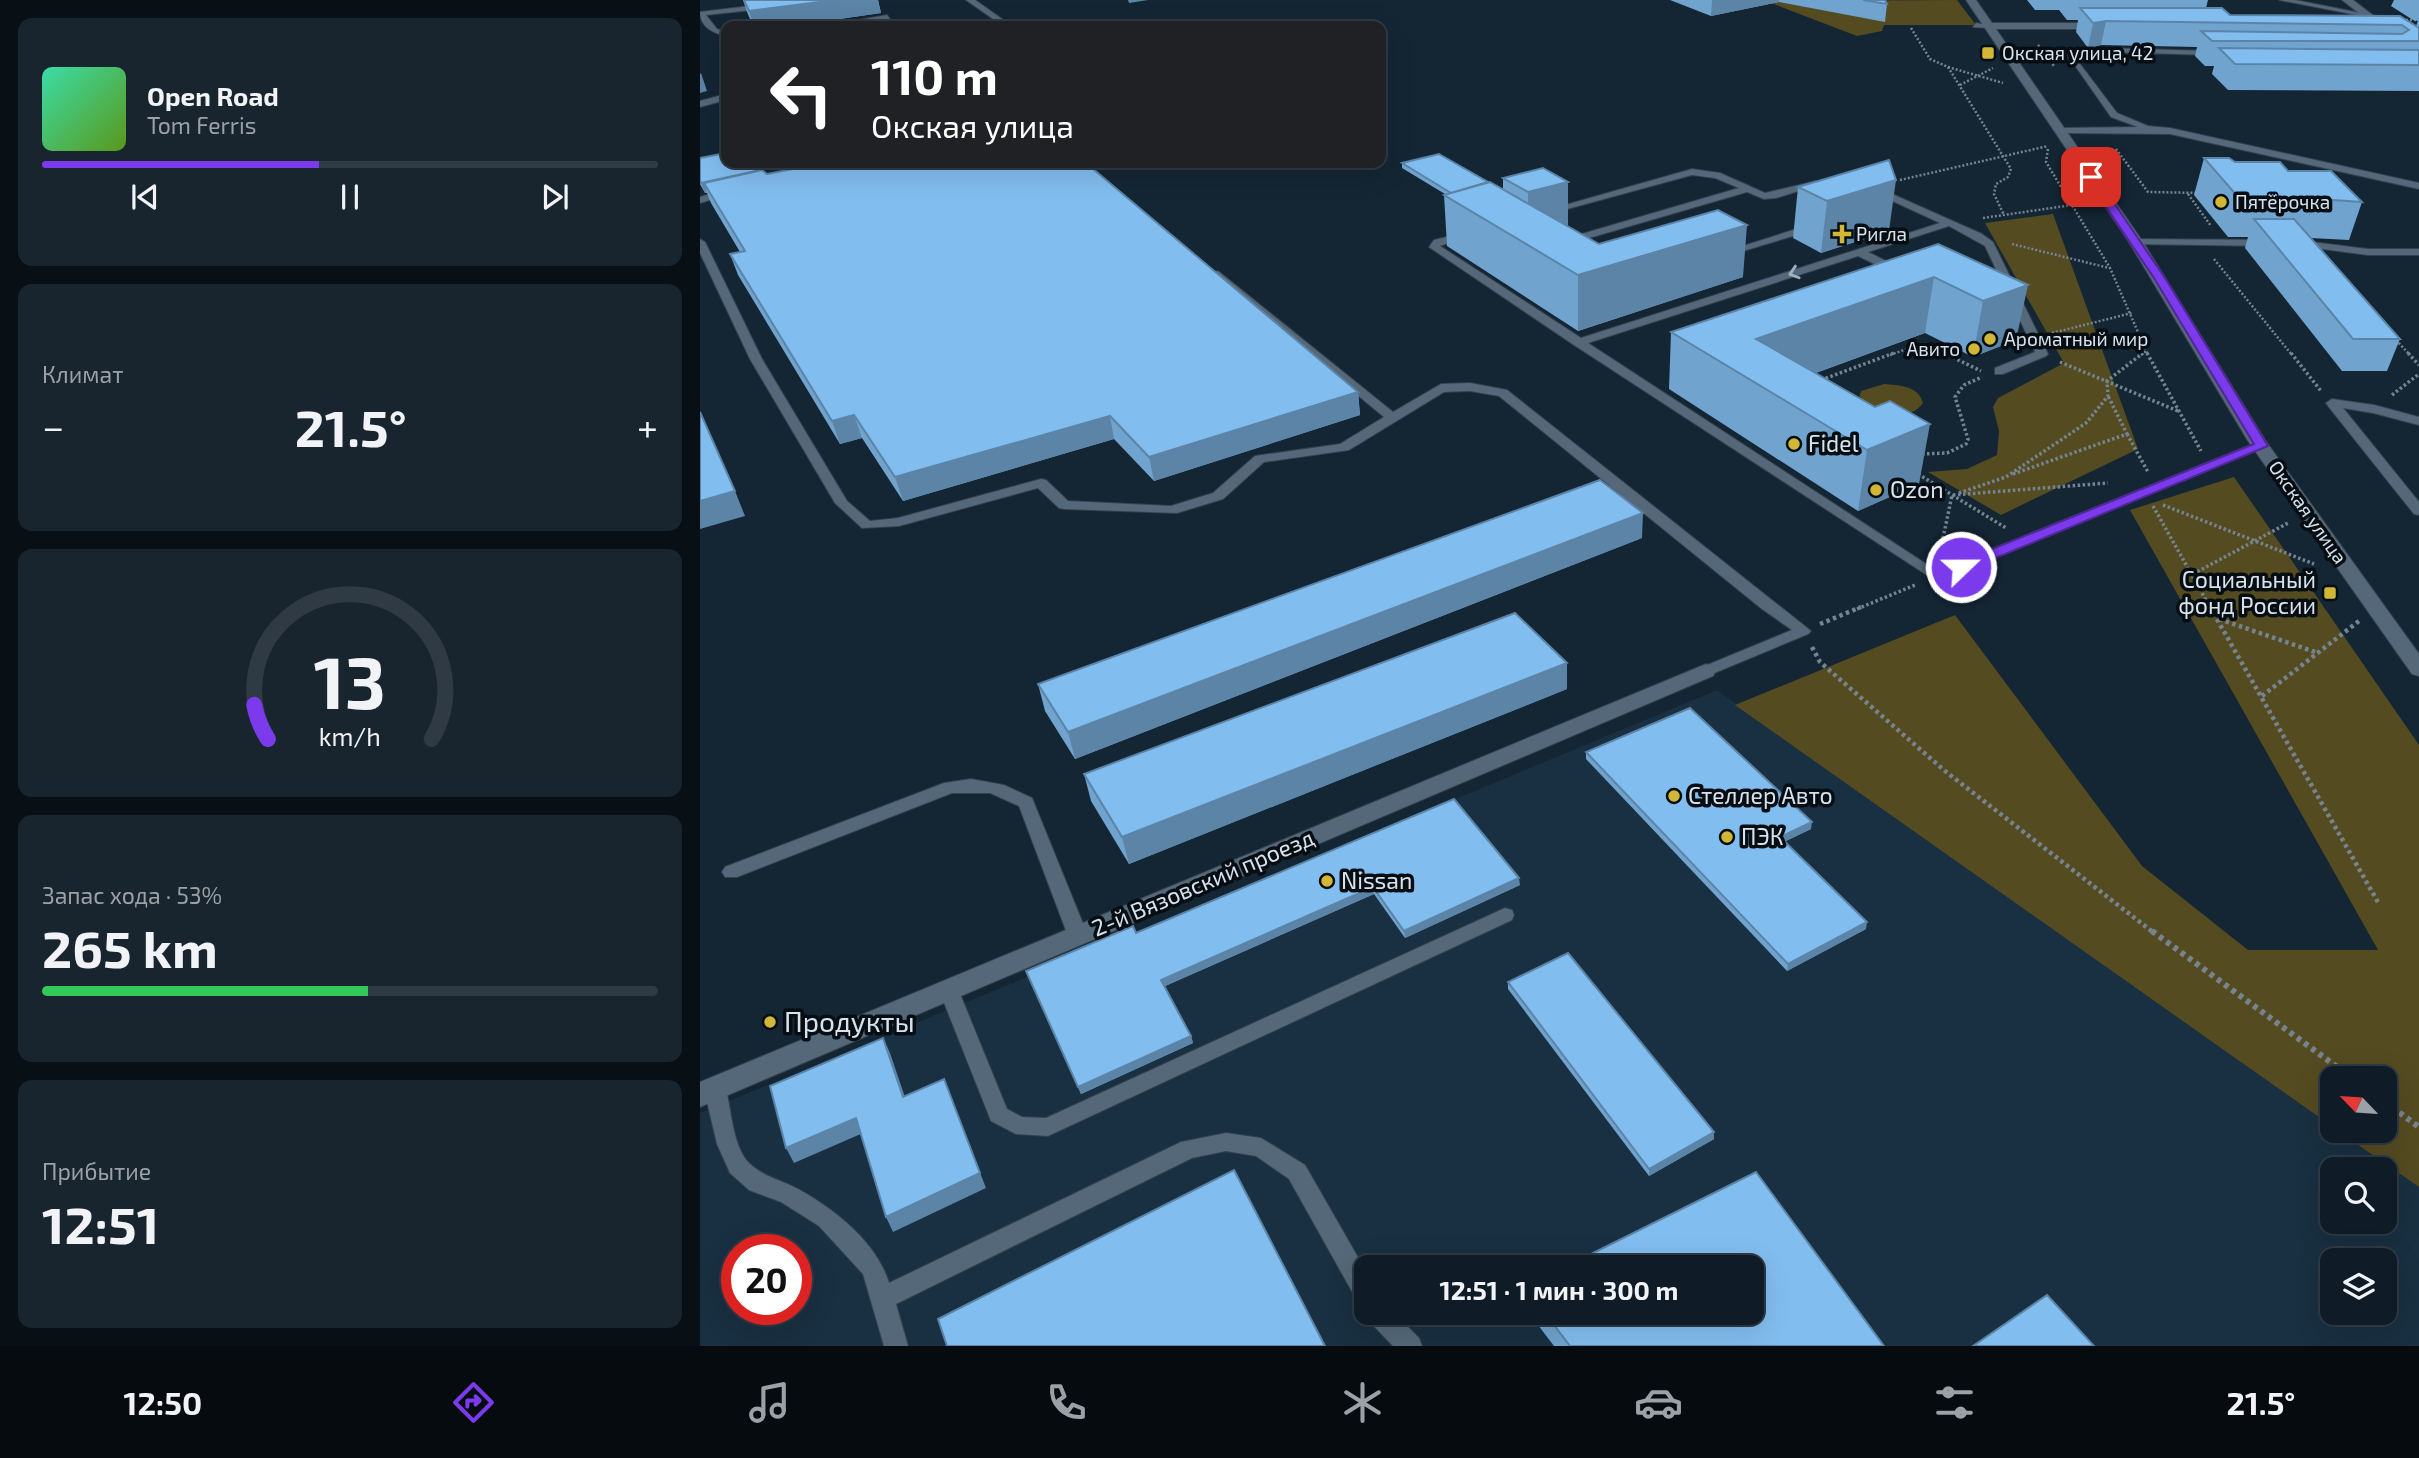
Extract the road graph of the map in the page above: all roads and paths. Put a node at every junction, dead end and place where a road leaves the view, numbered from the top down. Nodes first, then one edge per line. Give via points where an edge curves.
1 (970, 0) edge
2 (1971, 0) edge
3 (2283, 0) edge
4 (2347, 0) edge
5 (781, 4) edge
6 (747, 13) junction
7 (775, 13) edge
8 (701, 14) edge
9 (2367, 15) junction
10 (887, 16) dead end
11 (858, 21) edge
12 (1001, 21) edge
13 (708, 22) junction
14 (1982, 26) junction
15 (2115, 26) edge
16 (2362, 26) edge
17 (1911, 28) dead end
18 (721, 33) edge
19 (2101, 50) edge
20 (2071, 54) dead end
21 (2219, 57) edge
22 (2002, 63) dead end
23 (1948, 67) junction
24 (1978, 76) junction
25 (2004, 83) dead end
26 (1959, 85) junction
27 (721, 98) edge
28 (700, 104) edge
29 (2152, 129) junction
30 (2060, 131) junction
31 (2049, 145) dead end
32 (2004, 156) junction
33 (1830, 179) edge
34 (1864, 185) joint
35 (2419, 186) edge
36 (744, 189) edge
37 (1748, 190) junction
38 (1793, 190) junction
39 (2148, 192) dead end
40 (2187, 193) junction
41 (2212, 193) edge
42 (1805, 196) dead end
43 (700, 201) edge
44 (1535, 215) edge
45 (2004, 215) junction
46 (1827, 222) edge
47 (1949, 223) junction
48 (1483, 229) edge
49 (1978, 236) junction
50 (700, 242) edge
51 (2136, 242) junction
52 (2200, 242) junction
53 (2223, 242) junction
54 (1547, 247) edge
55 (1859, 252) junction
56 (2419, 252) edge
57 (1718, 256) edge
58 (2110, 268) junction
59 (1212, 270) edge
60 (1909, 276) edge
61 (2132, 313) junction
62 (2013, 327) edge
63 (2392, 335) edge
64 (2034, 337) junction
65 (1578, 343) junction
66 (2146, 351) junction
67 (2042, 354) junction
68 (2419, 365) edge
69 (1999, 371) dead end
70 (2419, 374) edge
71 (1819, 381) edge
72 (2107, 381) junction
73 (2108, 396) junction
74 (2332, 403) junction
75 (2374, 409) junction
76 (2179, 411) junction
77 (1392, 417) junction
78 (2419, 421) edge
79 (2127, 434) junction
80 (2261, 446) junction
81 (1920, 454) edge
82 (2206, 460) dead end
83 (1909, 469) edge
84 (2006, 477) junction
85 (2153, 480) dead end
86 (2113, 483) dead end
87 (1952, 495) junction
88 (2419, 511) edge
89 (2294, 520) dead end
90 (2013, 533) dead end
91 (2254, 542) junction
92 (2322, 567) dead end
93 (2193, 574) junction
94 (1931, 580) junction
95 (2365, 616) dead end
96 (2218, 619) junction
97 (1803, 631) junction
98 (2318, 653) junction
99 (2417, 662) edge
100 (1706, 671) joint
101 (2262, 696) junction
102 (732, 872) dead end
103 (2379, 904) dead end
104 (1504, 915) dead end
105 (1078, 936) junction
106 (949, 990) junction
107 (2336, 1066) edge
108 (707, 1092) edge
109 (2398, 1112) edge
110 (2419, 1127) edge
111 (1354, 1273) edge
112 (882, 1299) junction
113 (1389, 1325) edge
114 (895, 1346) edge
115 (1410, 1346) edge

1 - 12 lane
2 - 14 main road, Окская улица
3 - 9 lane
4 - 9 main road
5 - 6 lane
6 - 7 lane
6 - 8 lane
6 - 13 lane
8 - 13 lane
9 - 16 main road via 2387,28
10 - 11 lane
13 - 18 lane
14 - 15 main road
14 - 30 main road, Окская улица
17 - 23 path via 1930,59
19 - 21 lane
20 - 29 lane via 2114,114
22 - 24 path
23 - 24 path
23 - 26 path
24 - 25 path
24 - 26 path
26 - 32 path
27 - 28 lane
29 - 30 lane
29 - 35 lane via 2329,171
30 - 51 main road, Окская улица
31 - 32 path
32 - 34 path
32 - 45 path via 2011,169 2008,177 1996,184 1994,194
33 - 38 lane
34 - 47 lane
36 - 43 lane
37 - 38 lane via 1770,196
37 - 44 lane via 1717,174 1692,172
37 - 54 lane
38 - 42 lane
39 - 40 path
40 - 41 path
40 - 53 path
45 - 47 path
45 - 58 path via 2072,205
46 - 57 lane
47 - 49 lane
47 - 55 lane
48 - 65 lane via 1434,247
49 - 58 path
49 - 64 lane via 1989,244
50 - 77 lane via 756,359 842,503 867,525 899,522 1041,483 1064,505 1172,510 1218,496 1260,459 1344,447
51 - 52 lane
51 - 80 main road, Окская улица
52 - 53 lane
52 - 74 path
53 - 56 lane
55 - 60 lane
55 -> 65 lane
58 - 61 path
59 - 77 lane
61 - 64 path
61 - 66 path
62 - 64 lane
63 - 68 path
64 - 67 lane
65 - 94 lane
66 - 72 path
66 - 76 path
67 - 69 lane
67 - 72 path
70 - 75 path
71 - 81 path via 1923,343 1989,375 1964,385 1955,397 1966,444 1947,453
72 - 73 path
72 - 76 path
73 - 79 path
73 - 84 path via 2086,423
74 - 75 lane
74 - 88 lane
75 - 78 lane
76 - 82 path
77 - 97 lane via 1441,388 1503,393
79 - 84 path
79 - 85 path
80 - 94 lane
80 - 99 main road, Окская улица
83 - 87 path
84 - 87 path
86 - 87 path
87 - 90 path
87 - 94 path
89 - 91 path
91 - 92 path
91 - 93 path
91 - 93 path via 2149,500
93 - 96 path
94 - 97 path
95 - 98 path
96 - 98 path
96 - 101 path
97 - 100 lane
97 - 107 path via 1820,662 1945,771
98 - 101 path
100 - 105 main road, 2-й Вязовский проезд
101 - 103 path
102 - 105 lane via 950,787 975,783 1006,790 1026,802
104 - 106 lane via 1048,1127 1010,1124 999,1115
105 - 106 main road, 2-й Вязовский проезд
106 - 108 main road, 2-й Вязовский проезд
108 - 112 lane via 738,1166 757,1183 789,1195 827,1219 873,1268
109 - 110 path
111 - 112 lane via 1297,1172 1261,1147 1226,1142 1189,1149
112 - 114 lane
113 - 115 lane

